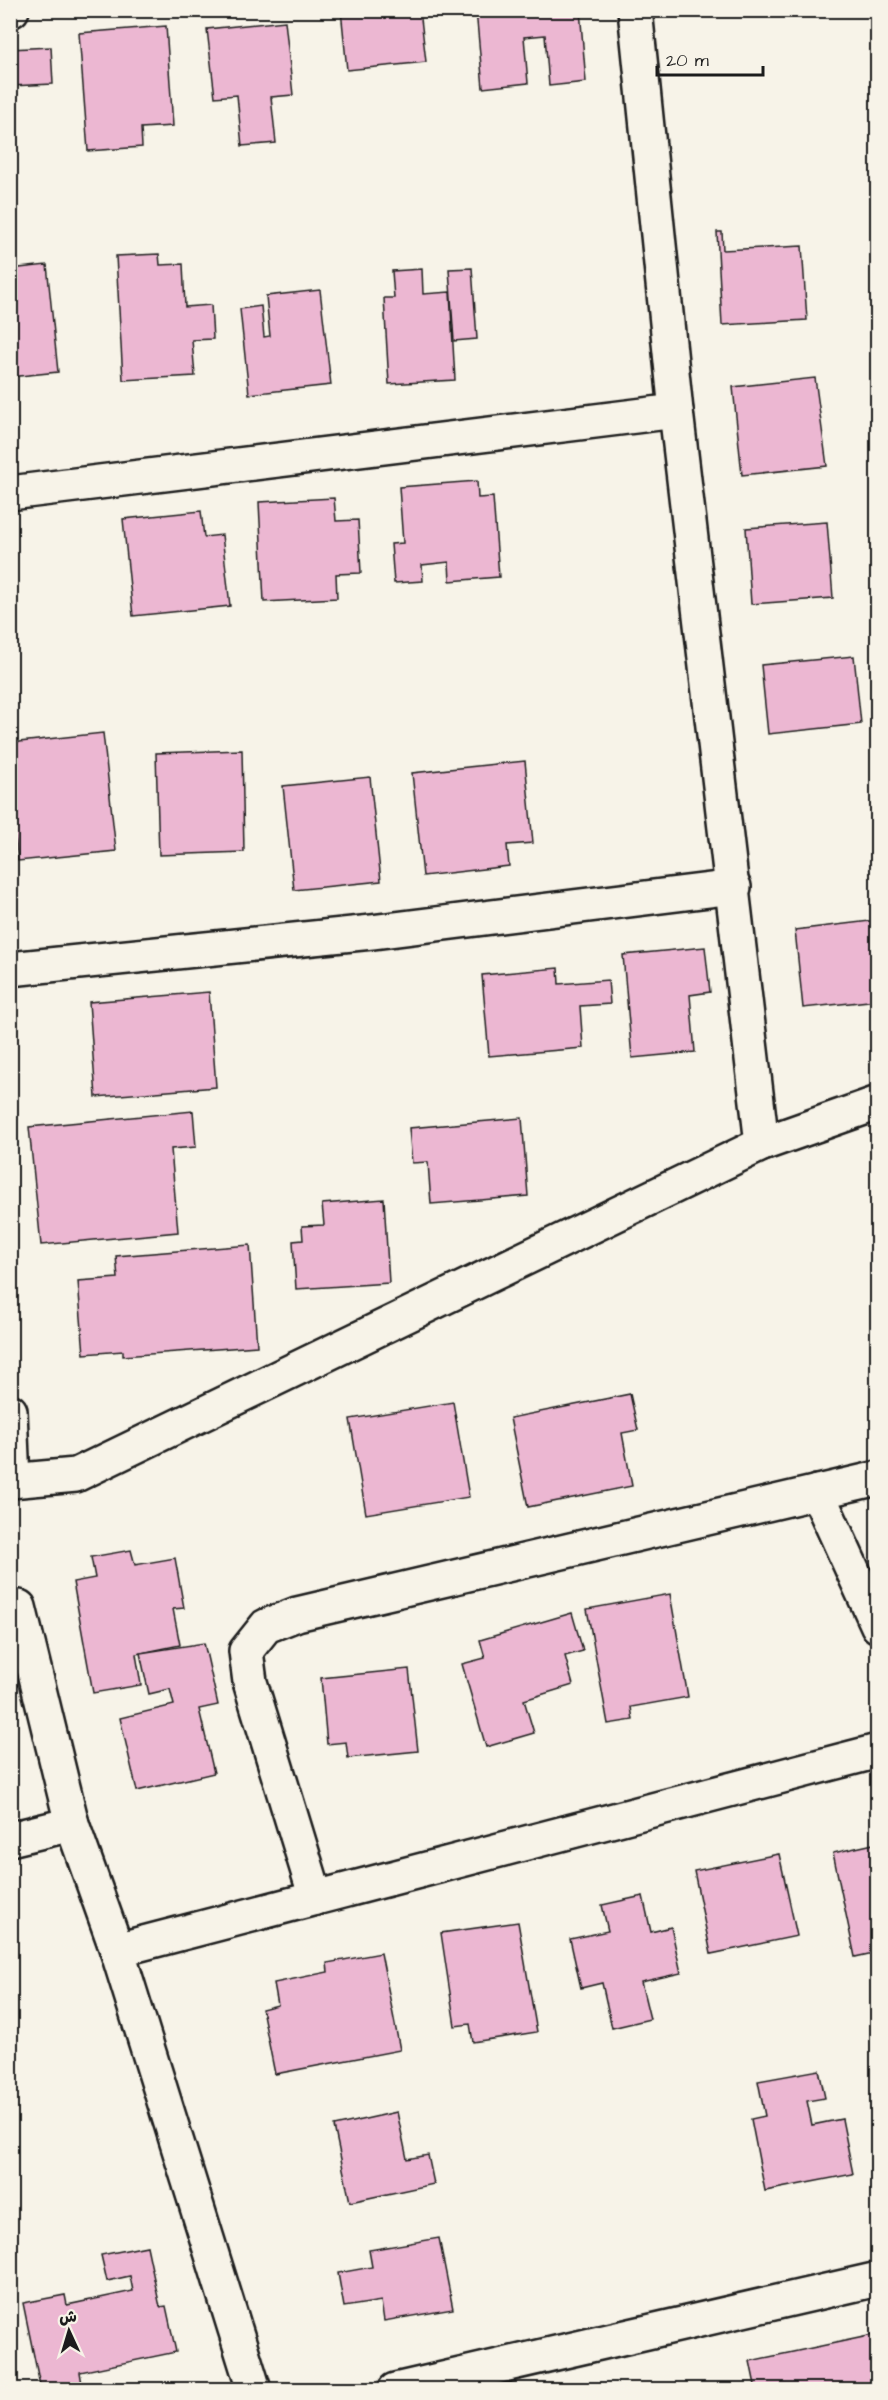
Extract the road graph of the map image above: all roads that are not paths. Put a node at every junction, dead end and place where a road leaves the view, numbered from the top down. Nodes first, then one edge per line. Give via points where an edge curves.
1 (635, 10) edge
2 (676, 411) junction
3 (10, 493) edge
4 (734, 887) junction
5 (10, 969) edge
6 (878, 1103) edge
7 (762, 1144) junction
8 (10, 1411) edge
9 (878, 1478) edge
10 (12, 1481) edge
11 (817, 1492) junction
12 (19, 1607) dead end
13 (878, 1626) edge
14 (878, 1751) edge
15 (72, 1824) junction
16 (10, 1839) edge
17 (316, 1898) junction
18 (117, 1950) junction
19 (878, 2279) edge
20 (254, 2390) edge
21 (395, 2390) edge

1 - 2 street
2 - 3 street
2 - 4 street
4 - 5 street via 372,932
4 - 7 street
6 - 7 street
7 - 10 street via 76,1475
8 - 10 street
9 - 11 street
11 - 13 street
11 - 17 street via 297,1614 266,1626 246,1651 250,1682
12 - 15 street
14 - 17 street
15 - 16 street
15 - 18 street
17 - 18 street
18 - 20 street
19 - 21 street

